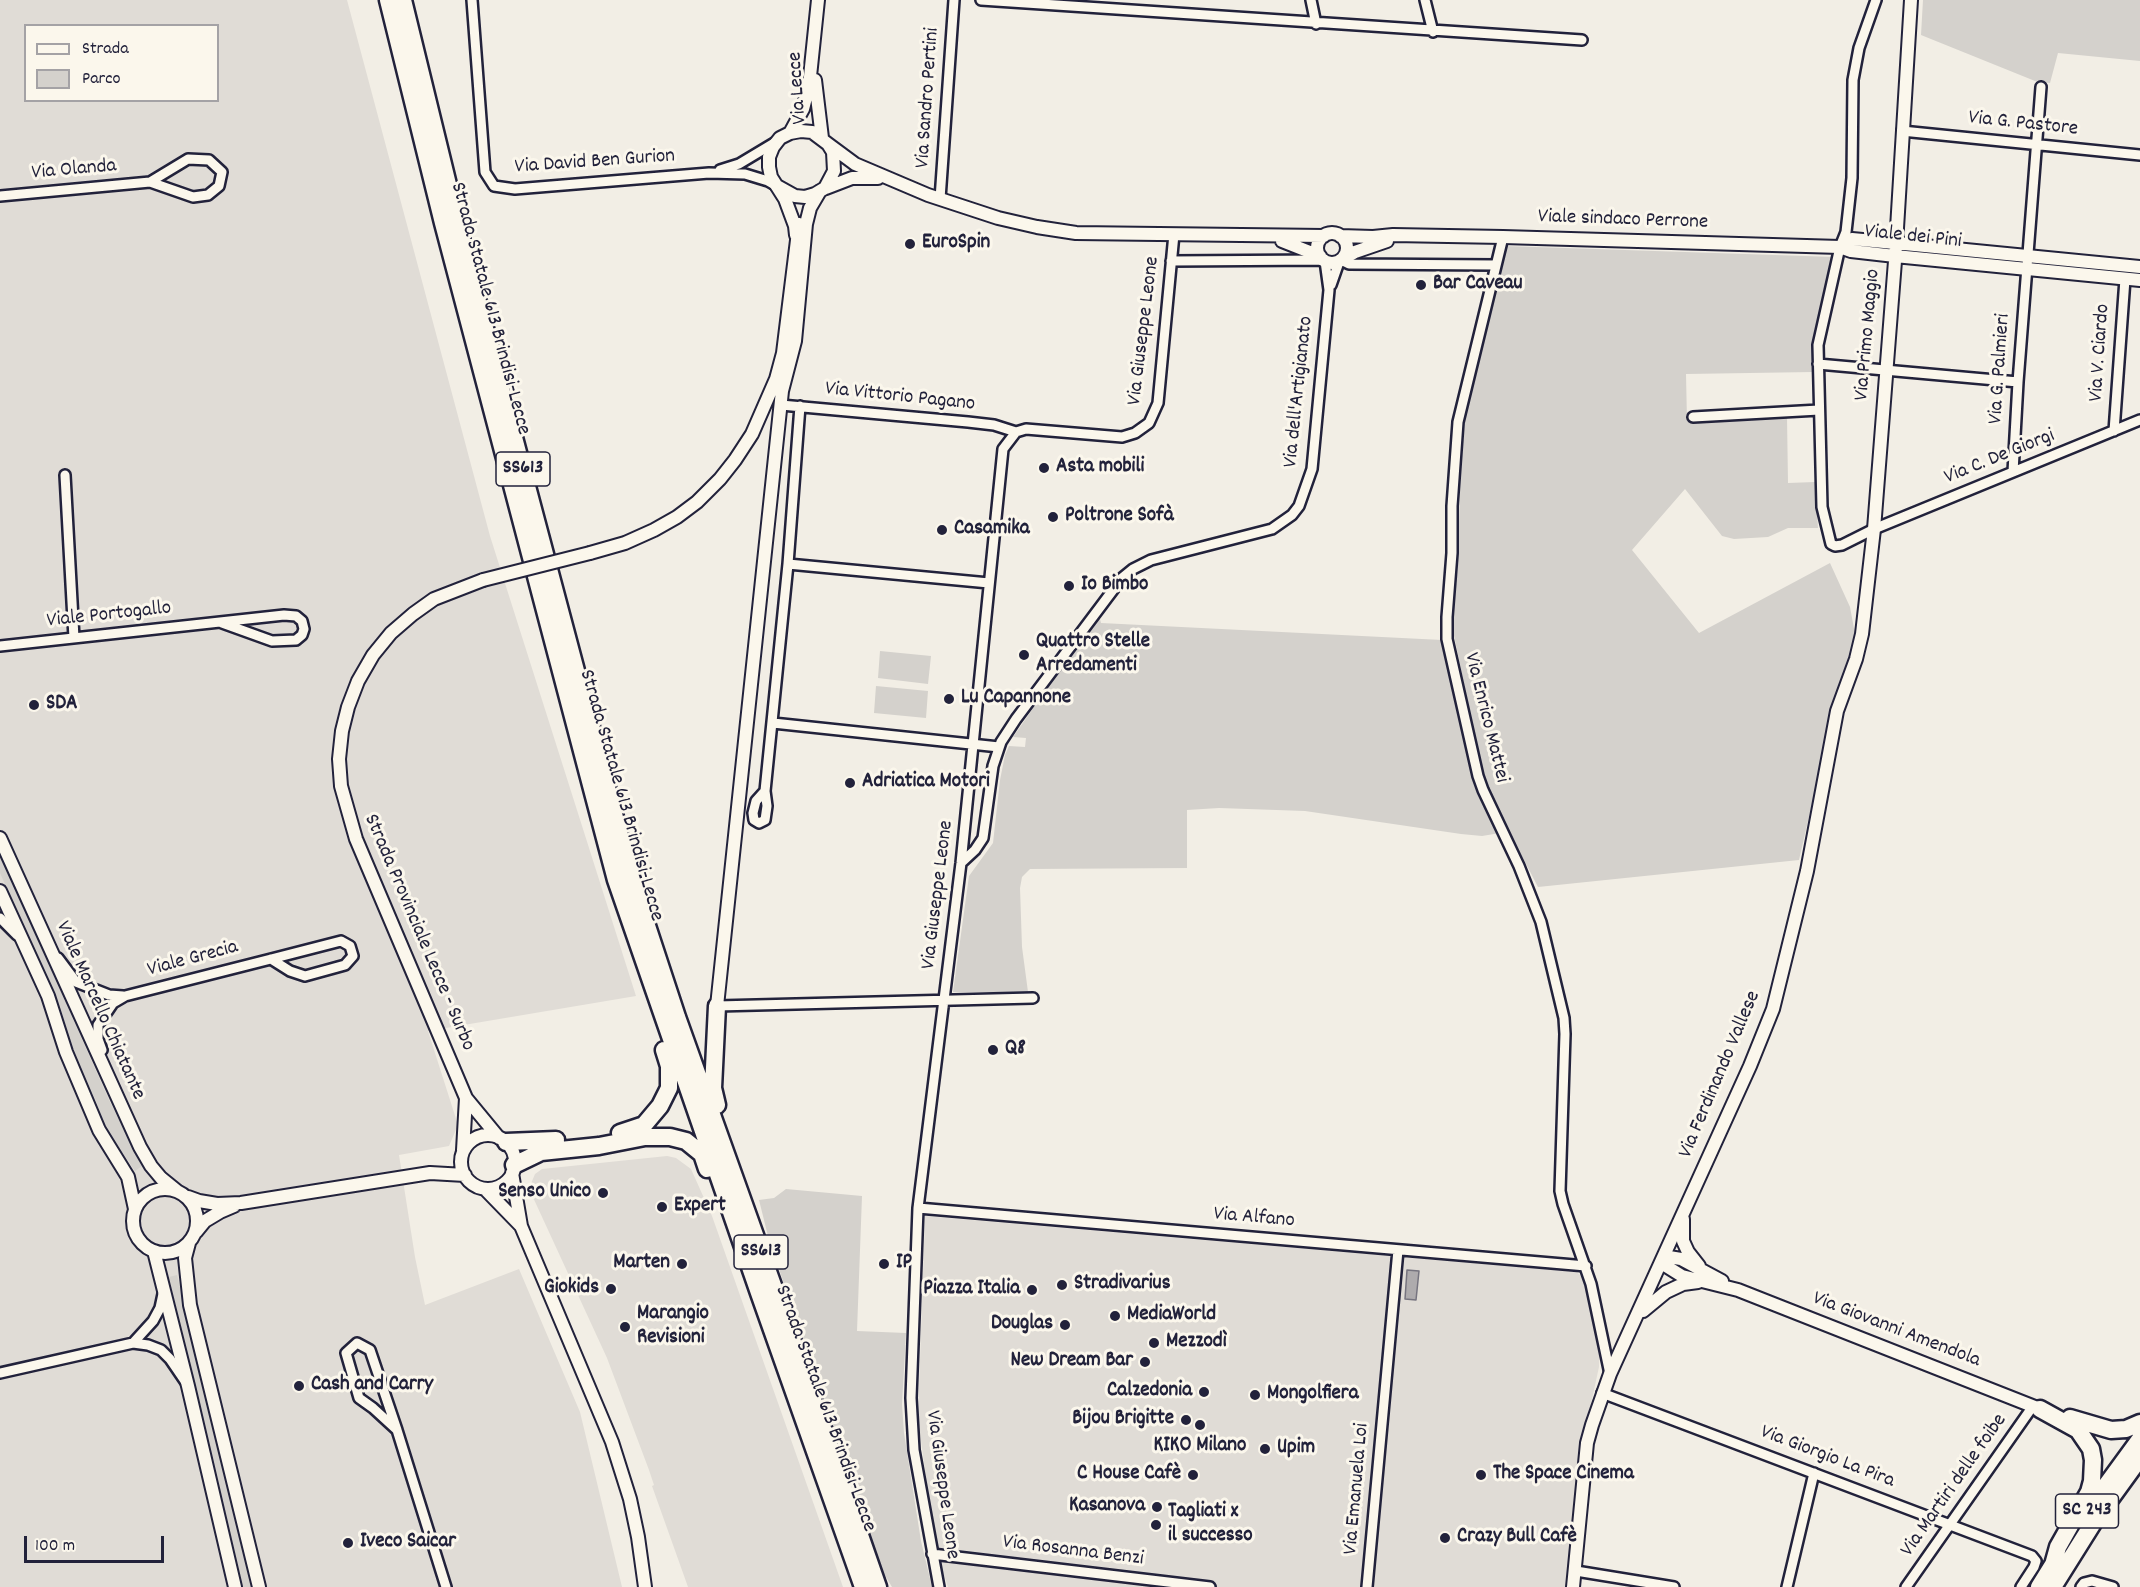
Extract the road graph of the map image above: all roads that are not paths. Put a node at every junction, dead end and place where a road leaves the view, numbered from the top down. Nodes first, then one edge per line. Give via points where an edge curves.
1 (387, 0) edge
2 (403, 0) edge
3 (472, 0) edge
4 (818, 0) edge
5 (954, 0) edge
6 (981, 0) edge
7 (1311, 0) edge
8 (1425, 0) edge
9 (1876, 0) edge
10 (1911, 0) edge
11 (1316, 24) junction
12 (1433, 32) junction
13 (815, 37) junction
14 (1582, 40) dead end
15 (2041, 87) dead end
16 (1902, 131) junction
17 (785, 136) junction
18 (825, 141) junction
19 (2037, 144) junction
20 (2140, 154) edge
21 (709, 172) junction
22 (150, 182) junction
23 (901, 184) junction
24 (777, 186) junction
25 (820, 191) junction
26 (0, 196) edge
27 (940, 199) junction
28 (1174, 234) junction
29 (1257, 235) junction
30 (1324, 236) junction
31 (1340, 236) junction
32 (1405, 236) junction
33 (1503, 237) junction
34 (796, 238) junction
35 (1896, 242) junction
36 (1840, 247) junction
37 (1895, 256) junction
38 (1322, 259) junction
39 (1341, 260) junction
40 (1172, 261) junction
41 (2026, 262) junction
42 (1496, 265) junction
43 (2140, 267) edge
44 (2125, 279) junction
45 (2140, 280) edge
46 (1329, 290) junction
47 (1818, 364) junction
48 (1886, 370) junction
49 (2018, 382) junction
50 (781, 405) junction
51 (800, 406) junction
52 (1819, 410) junction
53 (1693, 417) dead end
54 (2140, 420) edge
55 (2114, 431) junction
56 (1016, 432) junction
57 (2013, 472) junction
58 (64, 475) dead end
59 (1874, 529) junction
60 (788, 564) junction
61 (989, 583) junction
62 (222, 623) junction
63 (74, 638) junction
64 (0, 646) edge
65 (772, 723) junction
66 (973, 742) junction
67 (999, 747) junction
68 (765, 791) dead end
69 (0, 838) edge
70 (962, 863) junction
71 (0, 891) edge
72 (0, 918) edge
73 (22, 940) junction
74 (640, 951) junction
75 (51, 952) junction
76 (271, 959) junction
77 (125, 996) junction
78 (1033, 998) dead end
79 (944, 1000) junction
80 (717, 1006) junction
81 (116, 1095) junction
82 (466, 1098) junction
83 (502, 1140) junction
84 (462, 1155) junction
85 (513, 1169) junction
86 (430, 1173) junction
87 (465, 1175) junction
88 (485, 1189) junction
89 (182, 1194) junction
90 (241, 1203) junction
91 (918, 1208) junction
92 (135, 1209) junction
93 (1685, 1209) junction
94 (521, 1226) junction
95 (752, 1226) junction
96 (192, 1238) junction
97 (1398, 1250) junction
98 (154, 1251) junction
99 (1663, 1259) junction
100 (1586, 1266) junction
101 (1706, 1277) junction
102 (164, 1291) junction
103 (759, 1293) junction
104 (1635, 1321) junction
105 (133, 1343) junction
106 (0, 1372) edge
107 (1610, 1374) junction
108 (188, 1386) junction
109 (1602, 1393) junction
110 (2037, 1407) junction
111 (2140, 1423) edge
112 (397, 1430) junction
113 (2140, 1439) edge
114 (2140, 1458) edge
115 (1814, 1473) junction
116 (1950, 1524) junction
117 (932, 1554) junction
118 (2053, 1565) junction
119 (1576, 1571) junction
120 (1119, 1576) junction
121 (235, 1587) edge
122 (259, 1587) edge
123 (446, 1587) edge
124 (645, 1587) edge
125 (863, 1587) edge
126 (878, 1587) edge
127 (939, 1587) edge
128 (1119, 1587) edge
129 (1210, 1587) edge
130 (1367, 1587) edge
131 (1573, 1587) edge
132 (1674, 1587) edge
133 (1787, 1587) edge
134 (1906, 1587) edge
135 (2020, 1587) edge
136 (2040, 1587) edge
137 (2053, 1587) edge
138 (2081, 1587) edge
139 (2113, 1587) edge

1 - 74 highway, Strada Statale 613 Brindisi-Lecce / SS613 via 616,880
2 - 95 highway, Strada Statale 613 Brindisi-Lecce / SS613 via 461,238 630,874
3 - 21 street, Via David Ben Gurion via 485,172 494,186 515,189
4 - 13 street, Via Lecce
5 - 27 street, Via Sandro Pertini
6 - 11 street
7 - 11 street
8 - 12 street
9 - 36 street via 1858,48 1853,80 1852,177 1846,232
10 - 16 street, Via Primo Maggio
11 - 12 street
12 - 14 street
13 - 17 street, Via Lecce via 807,98
13 - 18 street, Via Lecce via 815,90
15 - 19 street, Via G. Palmieri
16 - 19 street, Via G. Pastore
16 - 35 street, Via Primo Maggio
17 - 18 street via 812,132
17 - 21 street, Via David Ben Gurion via 739,164
17 - 24 street via 769,156 771,177
18 - 23 street via 855,164
18 - 25 street via 833,152 834,171
19 - 20 street, Via G. Pastore
19 - 41 street, Via G. Palmieri
21 - 24 street, Via David Ben Gurion via 745,174
22 - 22 street, Via Olanda via 193,197 208,195 219,186 222,172 209,160 188,159
22 - 26 street, Via Olanda
23 - 25 street via 863,177 844,180
23 - 27 street
24 - 25 street via 795,196
24 - 34 street via 791,213
25 - 34 street via 802,213
25 - 50 street via 806,224 795,341
27 - 28 street via 998,218 1076,233
28 - 29 street
28 - 40 street, Via Giuseppe Leone
29 - 30 street
29 - 38 street via 1289,242
30 - 31 street
30 - 38 street via 1318,245
31 - 32 street, Viale sindaco Perrone
31 - 39 street via 1347,246
32 - 33 street, Viale sindaco Perrone
32 - 39 street, Viale sindaco Perrone via 1375,244
33 - 36 street, Viale sindaco Perrone
33 - 42 street, Via Enrico Mattei
34 - 82 street, Strada Provinciale Lecce - Surbo, bridge via 783,353 776,379 756,426 720,479 697,502 654,530 624,543 483,580 434,599 391,633 373,655 348,707 339,759 341,786 356,839
35 - 36 street, Viale dei Pini via 1852,239
35 - 37 street, Via Primo Maggio
35 - 41 street, Viale dei Pini
36 - 37 street, Viale dei Pini
36 - 47 street via 1818,345
37 - 41 street, Viale dei Pini
37 - 48 street, Via Primo Maggio
38 - 39 street via 1329,263
38 - 40 street
38 - 46 street, Via dell'Artigianato
39 - 42 street via 1349,264
39 - 46 street, Via dell'Artigianato
40 - 56 street, Via Giuseppe Leone via 1158,403 1149,423 1122,437 1026,429
41 - 43 street, Viale dei Pini
41 - 44 street, Viale dei Pini
41 - 49 street, Via G. Palmieri
42 - 100 street, Via Enrico Mattei via 1458,422 1446,629 1478,776 1541,922 1564,1018 1560,1191
44 - 45 street, Viale dei Pini
44 - 55 street, Via V. Ciardo
46 - 67 street, Via dell'Artigianato via 1312,469 1299,506 1272,529 1151,560 1132,569 1114,586
47 - 48 street
47 - 52 street
48 - 49 street
48 - 59 street, Via Primo Maggio
49 - 57 street, Via G. Palmieri
50 - 51 street, Via Vittorio Pagano
50 - 80 street
51 - 56 street, Via Vittorio Pagano via 986,424
51 - 60 street
52 - 53 street
52 - 59 street, Via C. De Giorgi via 1822,507 1831,544 1842,545
54 - 55 street, Via C. De Giorgi
55 - 57 street, Via C. De Giorgi
56 - 61 street, Via Giuseppe Leone via 1003,448
57 - 59 street, Via C. De Giorgi
58 - 63 street
59 - 93 street, Via Ferdinando Vallese via 1862,634 1837,711 1807,871 1773,1009
60 - 61 street
60 - 65 street
61 - 66 street, Via Giuseppe Leone
62 - 62 street, Viale Portogallo via 272,641 296,640 304,629 296,616 284,615
62 - 63 street, Viale Portogallo
63 - 64 street, Viale Portogallo
65 - 66 street
65 - 68 street
66 - 67 street
66 - 70 street, Via Giuseppe Leone
67 - 70 street, Via dell'Artigianato via 983,838
69 - 75 street, Viale Marcello Chiatante
70 - 79 street, Via Giuseppe Leone
71 - 73 street, Viale Marcello Chiatante
72 - 73 street
73 - 92 street, Viale Marcello Chiatante via 48,996 66,1052 99,1130 128,1177
74 - 83 highway via 642,985 669,1066 669,1088 660,1106 644,1125 617,1134 534,1142
74 - 103 highway, Strada Statale 613 Brindisi-Lecce / SS613
75 - 77 street, Viale Grecia via 76,982 109,995
75 - 81 street, Viale Marcello Chiatante
76 - 76 street, Viale Grecia via 305,976 345,965 353,956 350,946 341,941
76 - 77 street, Viale Grecia
77 - 81 street, Viale Grecia via 112,1003 98,1025 98,1039
78 - 79 street
79 - 80 street
79 - 91 street, Via Giuseppe Leone
80 - 95 highway via 713,1088 752,1208
81 - 89 street, Viale Marcello Chiatante via 151,1166
82 - 83 street, Strada Provinciale Lecce - Surbo
82 - 84 street, Strada Provinciale Lecce - Surbo
83 - 84 street via 482,1136 468,1144
83 - 85 street via 511,1149
84 - 86 street
84 - 87 street
85 - 88 street via 501,1185
85 - 94 street
85 - 103 highway via 541,1152 645,1137 686,1141 702,1154 741,1265
86 - 87 street
86 - 90 street
87 - 88 street
88 - 94 street
89 - 90 street via 218,1204
89 - 92 street via 157,1189 140,1200
89 - 96 street via 197,1214
90 - 96 street via 205,1221
91 - 97 street, Via Alfano
91 - 117 street, Via Giuseppe Leone via 911,1398 914,1450
92 - 98 street, Viale Marcello Chiatante via 134,1229 138,1238
93 - 99 street, Via Ferdinando Vallese
93 - 101 street, Via Giovanni Amendola via 1683,1240
94 - 124 street via 612,1442 630,1498
95 - 126 highway, Strada Statale 613 Brindisi-Lecce / SS613
96 - 98 street via 172,1252
96 - 122 street via 185,1258 190,1305
97 - 100 street, Via Alfano
97 - 130 street, Via Emanuela Loi
98 - 102 street, Viale Marcello Chiatante
99 - 101 street, Via Giovanni Amendola via 1675,1257
99 - 104 street, Via Ferdinando Vallese
100 - 107 street, Via Enrico Mattei
101 - 104 street via 1666,1292
101 - 110 street, Via Giovanni Amendola
102 - 105 street via 153,1321
102 - 108 street, Viale Marcello Chiatante
103 - 125 highway, Strada Statale 613 Brindisi-Lecce / SS613
104 - 107 street, Via Ferdinando Vallese
105 - 106 street
105 - 108 street via 161,1350
107 - 109 street, Via Ferdinando Vallese
108 - 121 street, Viale Marcello Chiatante
109 - 115 street, Via Giorgio La Pira
109 - 119 street, Via Ferdinando Vallese via 1587,1443
110 - 111 highway via 2111,1430
110 - 116 street, Via Martiri delle foibe
110 - 118 highway via 2078,1430 2091,1449 2093,1460 2089,1492 2058,1547
112 - 112 street via 370,1350 357,1342 346,1353 359,1398
112 - 123 street
113 - 118 highway, SC 243 via 2099,1493
114 - 137 highway, SC 243
115 - 116 street, Via Giorgio La Pira
115 - 133 street
116 - 134 street, Via Martiri delle foibe
116 - 135 street, Via Giorgio La Pira via 2032,1556 2036,1561
117 - 120 street, Via Rosanna Benzi
117 - 127 street, Via Giuseppe Leone
118 - 136 highway, SC 243
119 - 131 street, Via Ferdinando Vallese
119 - 132 street
120 - 128 street
120 - 129 street, Via Rosanna Benzi
138 - 139 street via 2092,1581

